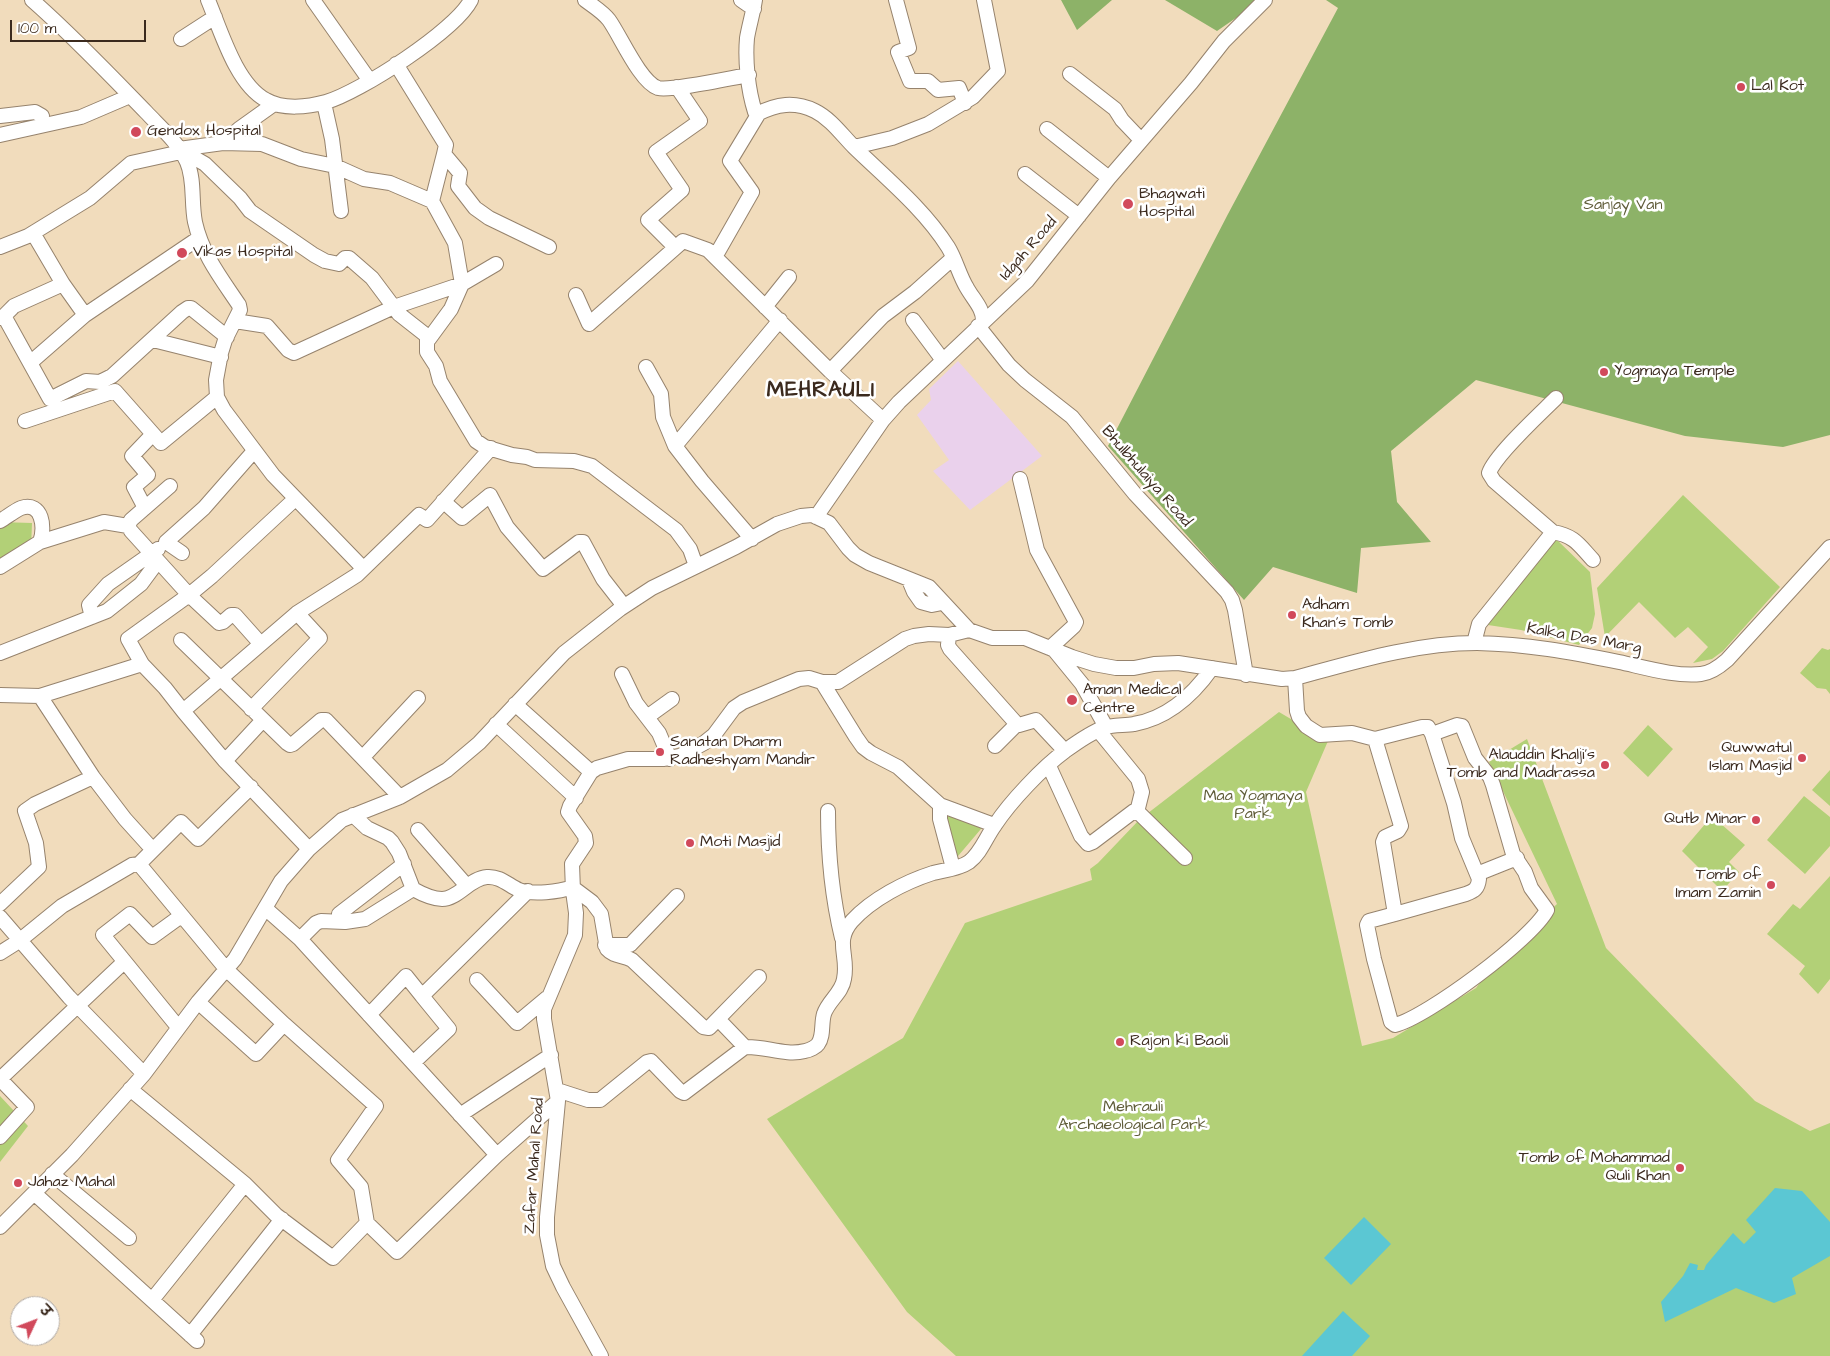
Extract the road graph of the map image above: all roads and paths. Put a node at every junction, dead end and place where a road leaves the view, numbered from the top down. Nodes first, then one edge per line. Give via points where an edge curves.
1 (32, 0) edge
2 (208, 0) edge
3 (313, 0) edge
4 (471, 0) edge
5 (585, 0) edge
6 (741, 0) edge
7 (896, 0) edge
8 (984, 0) edge
9 (1265, 0) edge
10 (754, 4) edge
11 (215, 17) junction
12 (181, 40) dead end
13 (396, 64) junction
14 (1070, 74) dead end
15 (749, 75) junction
16 (370, 81) junction
17 (676, 87) junction
18 (130, 96) junction
19 (324, 103) junction
20 (964, 103) junction
21 (274, 104) junction
22 (759, 113) junction
23 (0, 116) edge
24 (42, 116) dead end
25 (1047, 129) dead end
26 (0, 135) edge
27 (1141, 140) junction
28 (223, 143) junction
29 (854, 147) junction
30 (180, 151) junction
31 (444, 154) junction
32 (335, 166) junction
33 (1026, 174) dead end
34 (1109, 178) junction
35 (432, 201) junction
36 (341, 211) dead end
37 (1079, 216) junction
38 (33, 234) junction
39 (199, 238) junction
40 (0, 247) edge
41 (549, 247) dead end
42 (675, 247) junction
43 (715, 256) junction
44 (953, 258) junction
45 (496, 264) dead end
46 (789, 277) dead end
47 (63, 284) junction
48 (462, 284) junction
49 (576, 295) dead end
50 (394, 307) junction
51 (766, 307) junction
52 (85, 315) junction
53 (2, 317) edge
54 (780, 320) junction
55 (913, 320) dead end
56 (235, 321) junction
57 (980, 324) junction
58 (227, 337) junction
59 (429, 339) junction
60 (153, 340) junction
61 (221, 357) junction
62 (942, 359) junction
63 (30, 363) junction
64 (646, 367) dead end
65 (830, 371) junction
66 (217, 397) junction
67 (1556, 398) dead end
68 (883, 420) junction
69 (25, 421) dead end
70 (153, 434) junction
71 (675, 446) junction
72 (490, 448) junction
73 (254, 451) junction
74 (1020, 479) dead end
75 (170, 486) dead end
76 (295, 499) junction
77 (443, 501) junction
78 (144, 508) junction
79 (816, 517) junction
80 (0, 521) edge
81 (128, 526) junction
82 (1553, 532) junction
83 (752, 539) junction
84 (40, 542) junction
85 (166, 542) junction
86 (1830, 548) edge
87 (182, 553) dead end
88 (154, 558) junction
89 (1593, 560) dead end
90 (696, 566) junction
91 (0, 567) edge
92 (363, 568) junction
93 (189, 595) junction
94 (624, 606) junction
95 (297, 613) junction
96 (92, 617) junction
97 (969, 630) junction
98 (949, 635) junction
99 (181, 640) dead end
100 (1474, 643) junction
101 (260, 644) junction
102 (1052, 649) junction
103 (0, 653) edge
104 (142, 664) junction
105 (1212, 668) junction
106 (622, 674) dead end
107 (1246, 675) junction
108 (1288, 678) junction
109 (221, 680) junction
110 (822, 682) junction
111 (0, 695) edge
112 (40, 696) junction
113 (418, 698) dead end
114 (672, 699) dead end
115 (516, 704) junction
116 (251, 708) junction
117 (182, 711) junction
118 (648, 717) junction
119 (263, 720) junction
120 (496, 724) junction
121 (1018, 724) junction
122 (1102, 729) junction
123 (1432, 734) junction
124 (1375, 739) junction
125 (995, 746) dead end
126 (1065, 751) junction
127 (363, 757) junction
128 (670, 759) junction
129 (225, 762) junction
130 (1048, 766) junction
131 (592, 772) junction
132 (93, 777) junction
133 (251, 787) junction
134 (400, 797) junction
135 (576, 798) junction
136 (940, 805) junction
137 (828, 811) dead end
138 (1137, 812) junction
139 (353, 815) junction
140 (994, 825) junction
141 (418, 830) dead end
142 (309, 849) junction
143 (153, 850) junction
144 (1184, 858) dead end
145 (1516, 858) junction
146 (139, 864) junction
147 (404, 864) junction
148 (953, 868) junction
149 (1477, 874) junction
150 (467, 886) junction
151 (572, 887) junction
152 (413, 890) junction
153 (528, 891) junction
154 (677, 896) dead end
155 (0, 904) edge
156 (265, 908) junction
157 (339, 914) dead end
158 (1395, 914) junction
159 (181, 916) junction
160 (0, 917) edge
161 (300, 938) junction
162 (842, 938) junction
163 (19, 941) junction
164 (606, 946) junction
165 (0, 953) edge
166 (124, 962) junction
167 (227, 970) junction
168 (759, 977) dead end
169 (477, 980) dead end
170 (422, 996) junction
171 (547, 998) junction
172 (198, 1002) junction
173 (77, 1006) junction
174 (369, 1015) junction
175 (718, 1019) junction
176 (284, 1024) junction
177 (178, 1027) junction
178 (745, 1047) junction
179 (551, 1055) junction
180 (413, 1063) junction
181 (144, 1074) junction
182 (0, 1079) edge
183 (130, 1089) junction
184 (558, 1095) junction
185 (460, 1115) junction
186 (0, 1137) edge
187 (497, 1155) junction
188 (52, 1174) junction
189 (245, 1184) junction
190 (34, 1193) junction
191 (282, 1219) junction
192 (367, 1222) junction
193 (0, 1228) edge
194 (129, 1238) dead end
195 (152, 1300) junction
196 (601, 1356) edge

1 - 18 street
2 - 11 street
3 - 16 street
4 - 13 street via 448,26
5 - 17 street via 609,21 648,82 658,88
6 - 10 street
7 - 20 street via 908,48 898,52 910,81 928,81 938,90 959,88
8 - 20 street via 998,71
9 - 27 street, Idgah Road via 1224,41
10 - 15 street via 747,39
11 - 12 street
11 - 21 street via 240,73 265,100
13 - 16 street
13 - 31 street via 446,145
14 - 27 street via 1115,109
15 - 17 street
15 - 22 street via 754,111
16 - 19 street
17 - 42 street via 700,121 656,152 682,190 648,220
18 - 26 street via 81,117
18 - 30 street
19 - 21 street via 304,106
19 - 32 street
20 - 29 street via 928,124 892,138
21 - 28 street
22 - 29 street, Bhulbhulaiya Road via 780,104 805,107 822,115
22 - 43 street via 730,161 752,192
23 - 24 street via 35,112
25 - 34 street
27 - 34 street, Idgah Road
28 - 30 street
28 - 32 street via 262,144 301,159
29 - 44 street, Bhulbhulaiya Road via 905,196
30 - 38 street via 131,163 90,198
30 - 39 street via 190,171 194,220
30 - 50 street via 205,164 250,211 325,262 337,265 349,258 372,278
31 - 35 street
31 - 41 street via 460,173 458,186 475,208
32 - 35 street via 356,176 390,183
32 - 36 street
33 - 37 street
34 - 37 street, Idgah Road
35 - 48 street via 455,243
37 - 57 street, Idgah Road via 1027,281
38 - 40 street
38 - 47 street
39 - 52 street
39 - 56 street via 239,305
42 - 43 street via 683,241
42 - 49 street via 589,324
43 - 51 street
44 - 57 street, Bhulbhulaiya Road via 961,278 982,311
44 - 65 street via 883,316
45 - 48 street
46 - 51 street
47 - 52 street
47 - 53 street via 14,306
48 - 50 street
48 - 59 street via 451,309
50 - 56 street via 294,353 267,326
50 - 59 street
51 - 54 street
52 - 63 street
53 - 63 street
54 - 65 street
54 - 71 street
55 - 62 street
56 - 58 street
57 - 62 street, Idgah Road
57 - 107 street, Bhulbhulaiya Road via 1009,365 1072,417 1134,494 1227,592 1235,610
58 - 60 street via 188,308
58 - 61 street
59 - 72 street via 428,352 440,381 476,441
60 - 61 street
60 - 63 street via 106,379 86,381 50,399
61 - 66 street via 216,380
62 - 68 street, Idgah Road
64 - 71 street via 661,394 662,417
65 - 68 street
66 - 70 street via 161,443
66 - 73 street
67 - 82 street via 1507,449 1489,473
68 - 79 street, Idgah Road
69 - 70 street via 115,391
70 - 78 street via 132,456 148,475 134,487
71 - 83 street
72 - 77 street
72 - 90 street via 541,461 592,466 676,530 690,549
73 - 76 street
73 - 85 street via 204,508
74 - 102 street via 1036,550 1075,619 1074,626
75 - 78 street
76 - 92 street
76 - 93 street
77 - 92 street via 427,520 419,515
77 - 94 street via 462,518 490,495 507,527 543,569 583,542 602,579
78 - 81 street
79 - 83 street via 790,519
79 - 97 street via 829,523 855,555 909,580 921,602 942,603
80 - 84 street via 21,508 35,509 40,514 43,528
81 - 84 street via 104,522
81 - 88 street
82 - 89 street via 1572,538
82 - 100 street via 1480,624
83 - 90 street
84 - 91 street
85 - 87 street
85 - 88 street
86 - 100 street, Kalka Das Marg via 1727,660 1702,674 1674,672 1549,648
88 - 93 street
88 - 96 street via 141,584 107,611
88 - 96 street via 108,584 89,605
90 - 94 street
92 - 95 street
93 - 101 street via 219,623 235,615
93 - 104 street via 128,639
94 - 115 street via 564,653
95 - 101 street
95 - 116 street via 320,638
96 - 103 street
97 - 98 street
97 - 102 street via 992,638 1025,638
98 - 110 street via 929,634 905,639 845,679
98 - 121 street via 950,649
99 - 109 street
100 - 108 street, Kalka Das Marg via 1405,651
101 - 109 street
102 - 105 street via 1094,664 1124,668 1164,663
102 - 122 street via 1082,684
104 - 112 street
104 - 117 street
105 - 107 street
105 - 122 street via 1172,709 1145,721
106 - 118 street via 636,703
107 - 108 street
108 - 124 street via 1297,711 1306,726 1324,736 1352,733
109 - 116 street
109 - 117 street
110 - 128 street via 803,678 792,680 744,702 734,708 704,743
110 - 136 street via 863,747 898,767
111 - 112 street
112 - 132 street
113 - 127 street
114 - 118 street
115 - 120 street
115 - 131 street
116 - 119 street
117 - 129 street
118 - 128 street
119 - 127 street via 290,745 323,719
119 - 129 street
120 - 134 street via 447,770
120 - 135 street
121 - 125 street
121 - 126 street via 1036,720
122 - 126 street
122 - 138 street via 1138,779 1142,792
123 - 124 street via 1428,727 1422,727
123 - 145 street via 1462,726 1475,758 1494,785
123 - 149 street via 1462,838
124 - 158 street via 1401,826 1383,842
126 - 130 street
127 - 134 street
128 - 131 street via 628,759
129 - 133 street
130 - 138 street via 1086,843 1091,844 1131,812
130 - 140 street
131 - 135 street, Zafar Mahal Road
132 - 143 street via 124,819
132 - 155 street via 25,811 36,843 39,867
133 - 142 street
133 - 143 street via 198,838 181,822
134 - 139 street
135 - 151 street, Zafar Mahal Road via 568,812 587,840 573,861
136 - 140 street
136 - 148 street via 940,819
137 - 162 street via 831,874
138 - 144 street
139 - 142 street via 337,824
139 - 147 street via 370,830 388,838
140 - 148 street via 977,854 963,866
141 - 150 street
142 - 156 street via 281,881
143 - 146 street
145 - 149 street
145 - 158 street via 1547,910 1543,919 1457,990 1395,1026 1391,1022 1367,926 1369,921
146 - 159 street
146 - 163 street via 62,906
147 - 152 street
147 - 157 street
148 - 162 street via 922,878 873,902 853,920
149 - 158 street via 1479,885 1474,891
150 - 152 street via 442,899
150 - 153 street via 480,878 494,877
151 - 153 street via 553,892
151 - 164 street via 592,902 601,914
151 - 171 street, Zafar Mahal Road via 575,935
152 - 161 street via 365,919 316,922
153 - 170 street
154 - 164 street via 630,945
156 - 161 street
156 - 167 street
159 - 166 street via 152,938 128,914 103,935
159 - 167 street
160 - 163 street
161 - 174 street
162 - 178 street via 843,986 823,1015 818,1044 796,1052
163 - 165 street
163 - 173 street
164 - 175 street via 610,953 632,960 703,1027 709,1028
166 - 173 street
166 - 177 street
167 - 172 street
167 - 176 street
168 - 175 street
169 - 171 street via 517,1023
170 - 174 street via 406,976
170 - 180 street via 449,1029
171 - 179 street, Zafar Mahal Road via 544,1019
172 - 176 street via 256,1054
172 - 177 street
173 - 181 street
173 - 182 street
174 - 180 street
175 - 178 street
176 - 192 street via 376,1106 338,1160 361,1187
177 - 181 street
178 - 184 street via 684,1093 651,1061 600,1100
179 - 184 street, Zafar Mahal Road
179 - 185 street
180 - 185 street
181 - 183 street
182 - 186 street via 27,1107
183 - 188 street
183 - 189 street
184 - 187 street
184 - 196 street, Zafar Mahal Road via 547,1217 548,1249 563,1287
185 - 187 street
187 - 192 street via 397,1252
188 - 190 street
188 - 194 street
189 - 191 street
189 - 195 street
190 - 193 street
190 - 195 street
191 - 192 street via 332,1258
191 - 195 street via 193,1338

